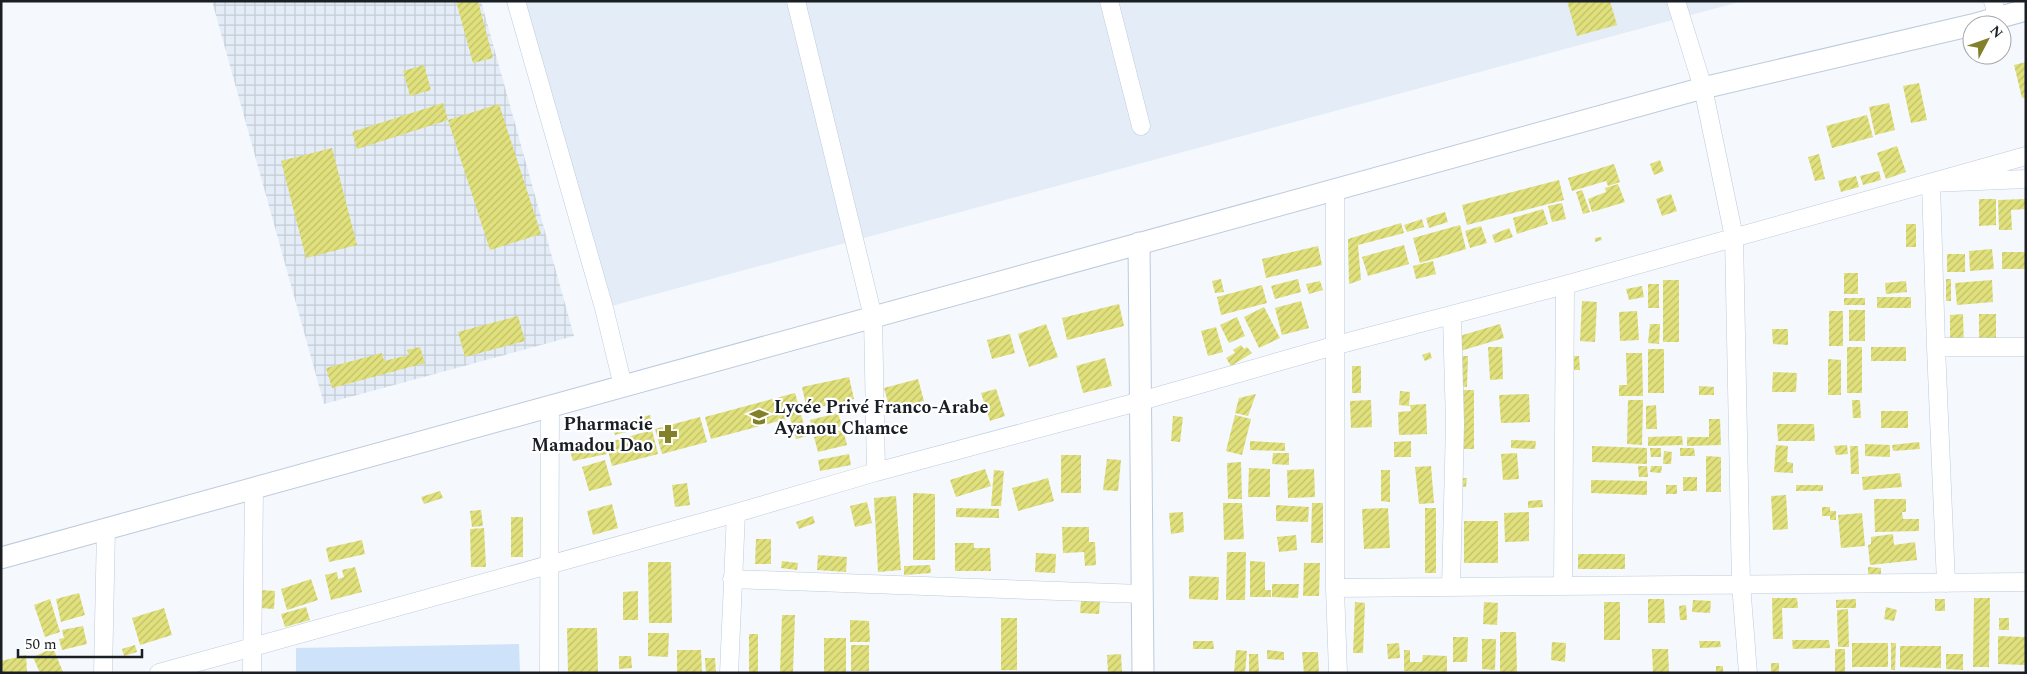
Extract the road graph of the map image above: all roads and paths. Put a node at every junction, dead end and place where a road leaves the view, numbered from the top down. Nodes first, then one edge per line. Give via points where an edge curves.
1 (516, 1) edge
2 (796, 1) edge
3 (1109, 1) edge
4 (1676, 1) edge
5 (1996, 10) edge
6 (2026, 10) edge
7 (1962, 27) edge
8 (1703, 88) junction
9 (1141, 126) dead end
10 (2026, 156) edge
11 (2026, 179) edge
12 (1931, 182) junction
13 (1335, 189) junction
14 (1734, 237) junction
15 (1139, 243) junction
16 (1565, 285) junction
17 (1452, 315) junction
18 (873, 317) junction
19 (1336, 346) junction
20 (1936, 347) junction
21 (2026, 347) edge
22 (623, 386) junction
23 (1141, 401) junction
24 (550, 406) junction
25 (876, 472) junction
26 (254, 488) junction
27 (736, 513) junction
28 (106, 529) junction
29 (1, 558) edge
30 (548, 565) junction
31 (732, 579) junction
32 (2026, 582) edge
33 (1946, 583) junction
34 (1741, 584) junction
35 (1564, 586) junction
36 (1451, 587) junction
37 (1336, 588) junction
38 (1142, 594) junction
39 (252, 647) junction
40 (103, 673) edge
41 (159, 673) edge
42 (252, 673) edge
43 (549, 673) edge
44 (729, 673) edge
45 (1143, 673) edge
46 (1338, 673) edge
47 (1748, 673) edge

1 - 22 street via 604,308
2 - 18 street
3 - 9 street
4 - 8 street
5 - 6 street
7 - 8 street
8 - 13 street
8 - 14 street
10 - 12 street
11 - 12 street
12 - 14 street
12 - 20 street
13 - 15 street
13 - 19 street
14 - 16 street
14 - 34 street
15 - 18 street
15 - 23 street
16 - 17 street
16 - 35 street
17 - 19 street
17 - 36 street via 1455,424
18 - 22 street
18 - 25 street
19 - 23 street
19 - 37 street
20 - 21 street
20 - 33 street
22 - 24 street
23 - 25 street
23 - 38 street
24 - 26 street
24 - 30 street
25 - 27 street
26 - 28 street
26 - 39 street
27 - 30 street
27 - 31 street
28 - 29 street
28 - 40 street
30 - 39 street
30 - 43 street
31 - 38 street
31 - 44 street
32 - 33 street
33 - 34 street
34 - 35 street
34 - 47 street
35 - 36 street
36 - 37 street
37 - 46 street
38 - 45 street
39 - 41 street
39 - 42 street

